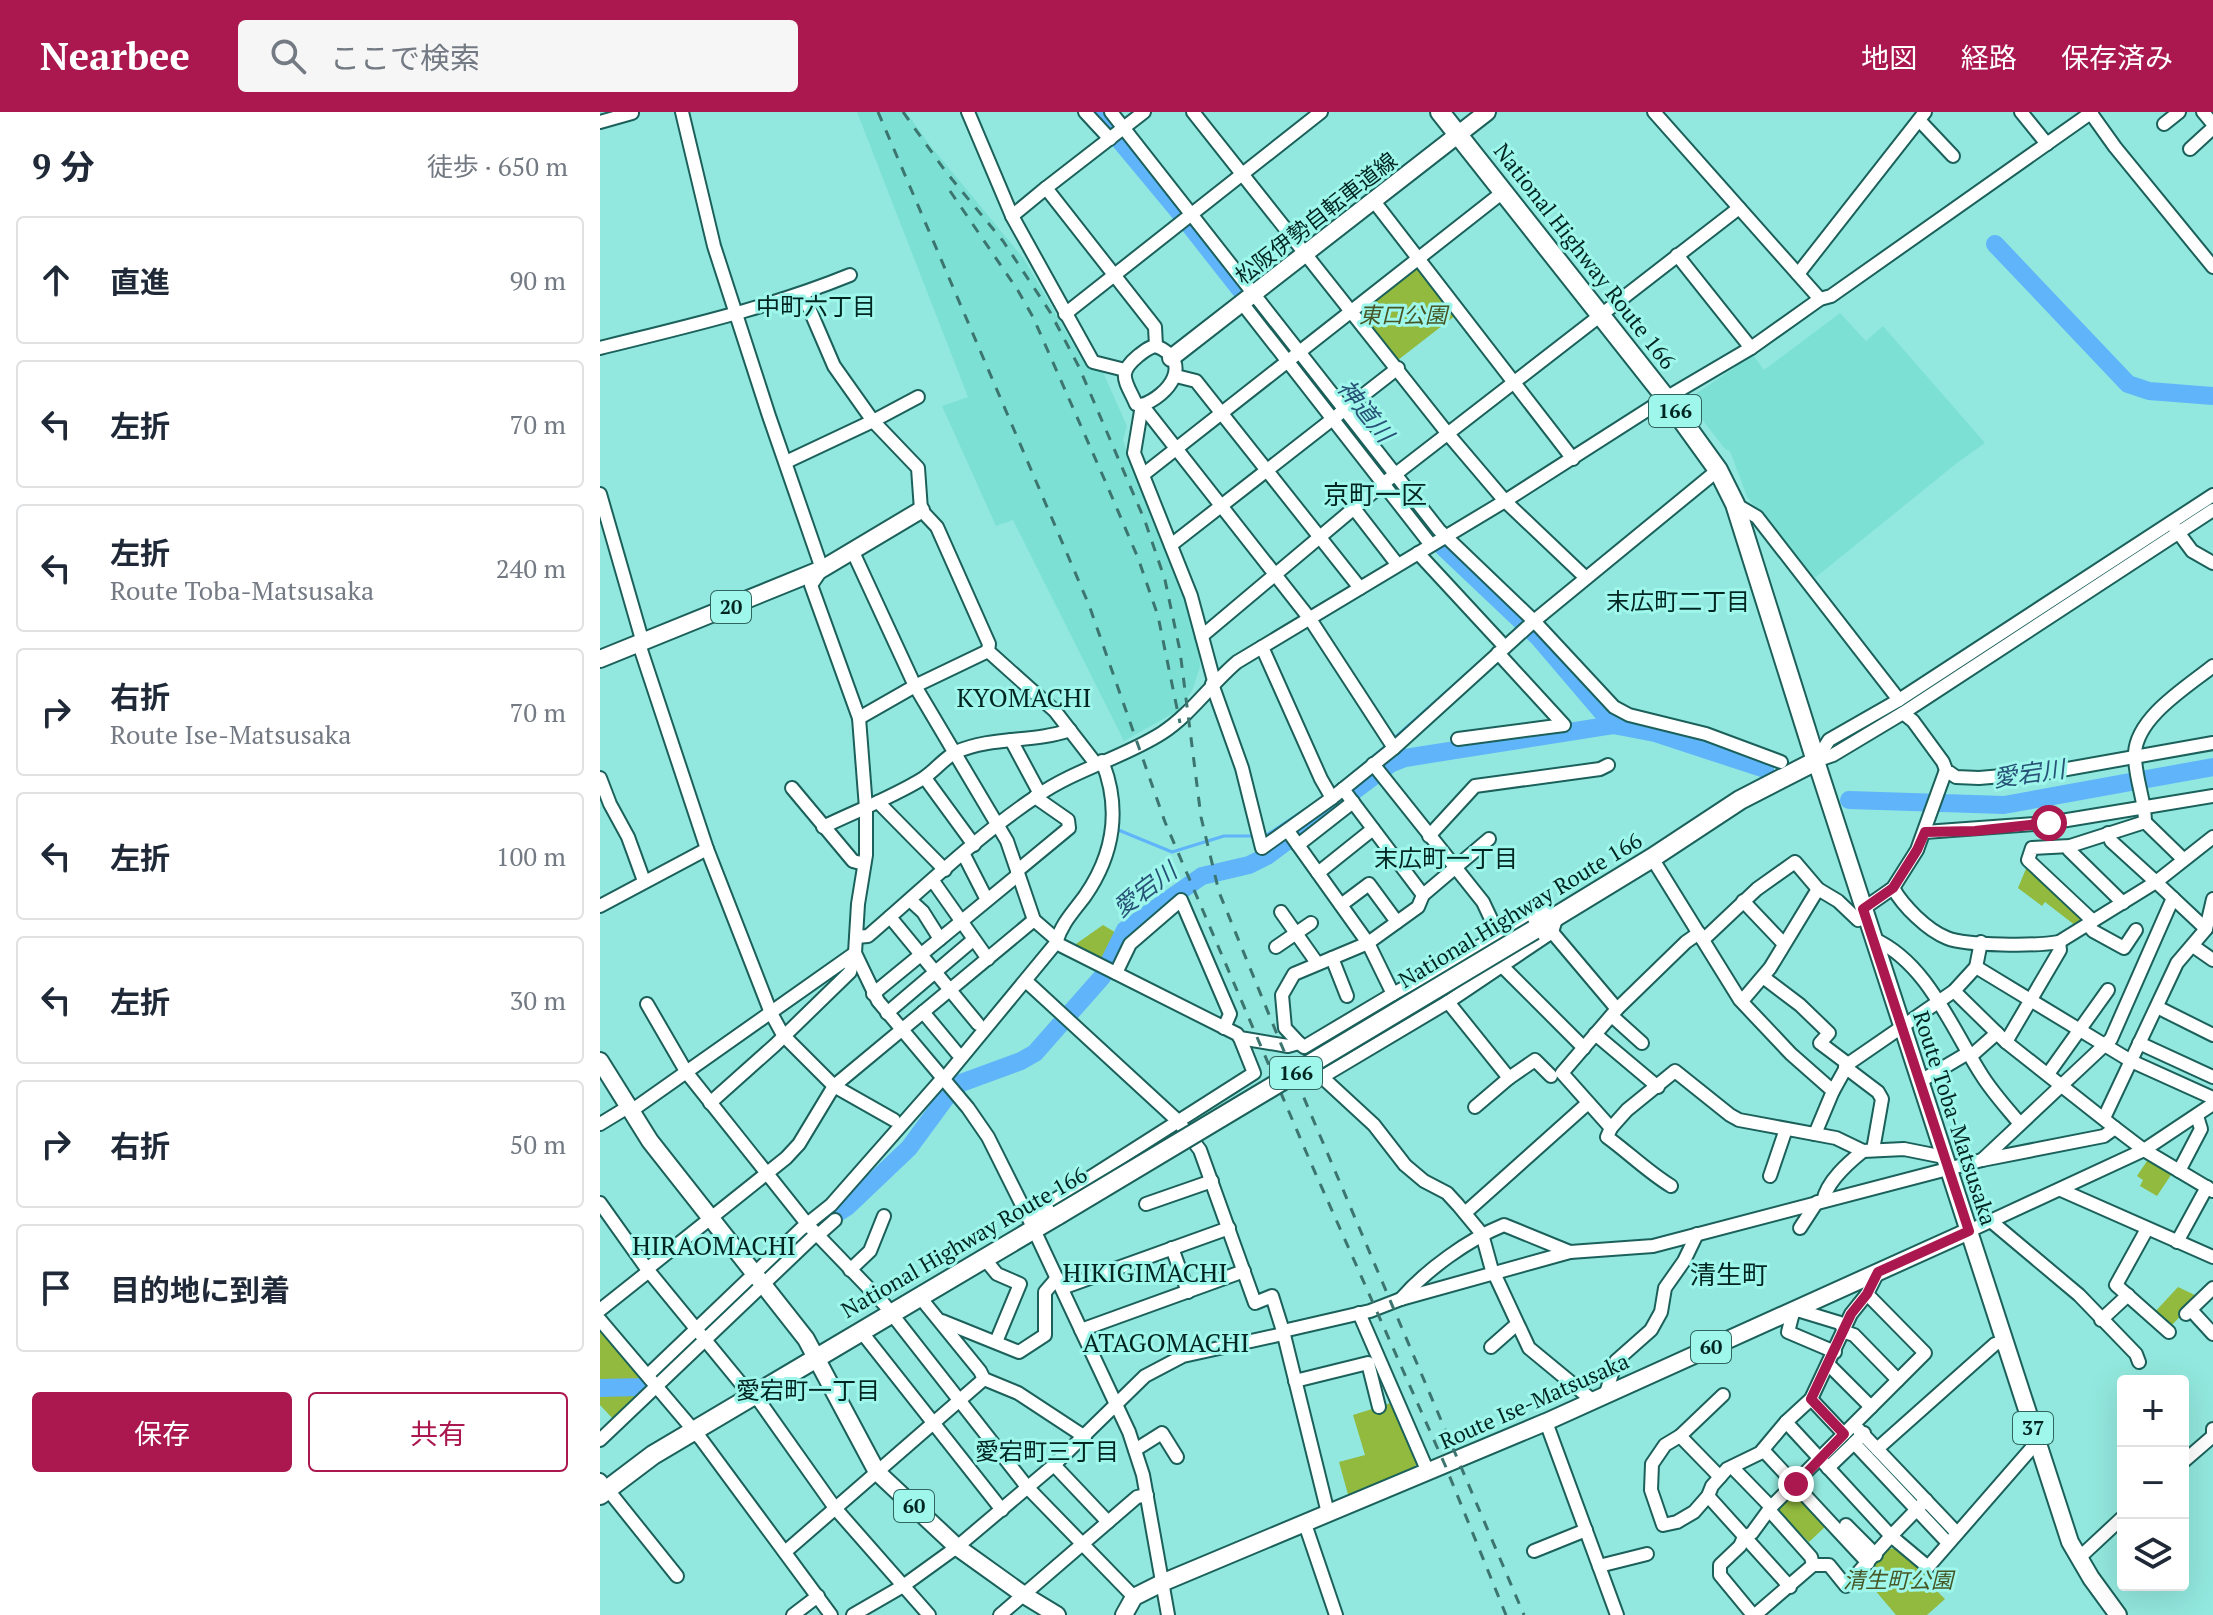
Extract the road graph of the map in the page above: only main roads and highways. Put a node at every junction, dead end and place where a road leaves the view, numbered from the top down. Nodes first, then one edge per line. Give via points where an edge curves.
1 (1440, 112) edge
2 (1487, 112) edge
3 (1458, 135) junction
4 (1171, 358) road end
5 (921, 510) road end
6 (600, 659) edge
7 (1816, 761) junction
8 (600, 1061) edge
9 (1969, 1231) junction
10 (817, 1357) junction
11 (602, 1488) edge
12 (1057, 1615) edge
13 (1124, 1615) edge
14 (2118, 1615) edge

1 - 3 highway, National Highway Route 166 / 166
2 - 3 main road, 松阪伊勢自転車道線
3 - 4 main road, 松阪伊勢自転車道線
3 - 7 highway, National Highway Route 166 / 166 via 1718,470 1735,504
5 - 6 main road, 20 via 822,569
7 - 9 main road, Route Toba-Matsusaka / 37
7 - 10 highway, National Highway Route 166 / 166, bridge via 1740,800 1548,926 1058,1215 1031,1223 984,1258
8 - 10 main road, 60 via 650,1141
9 - 13 main road, Route Ise-Matsusaka / 60 via 1546,1422 1164,1582 1134,1597
9 - 14 main road, Route Toba-Matsusaka / 37 via 2070,1542
10 - 11 highway, National Highway Route 166 / 166
10 - 12 main road, 60 via 877,1472 957,1547

